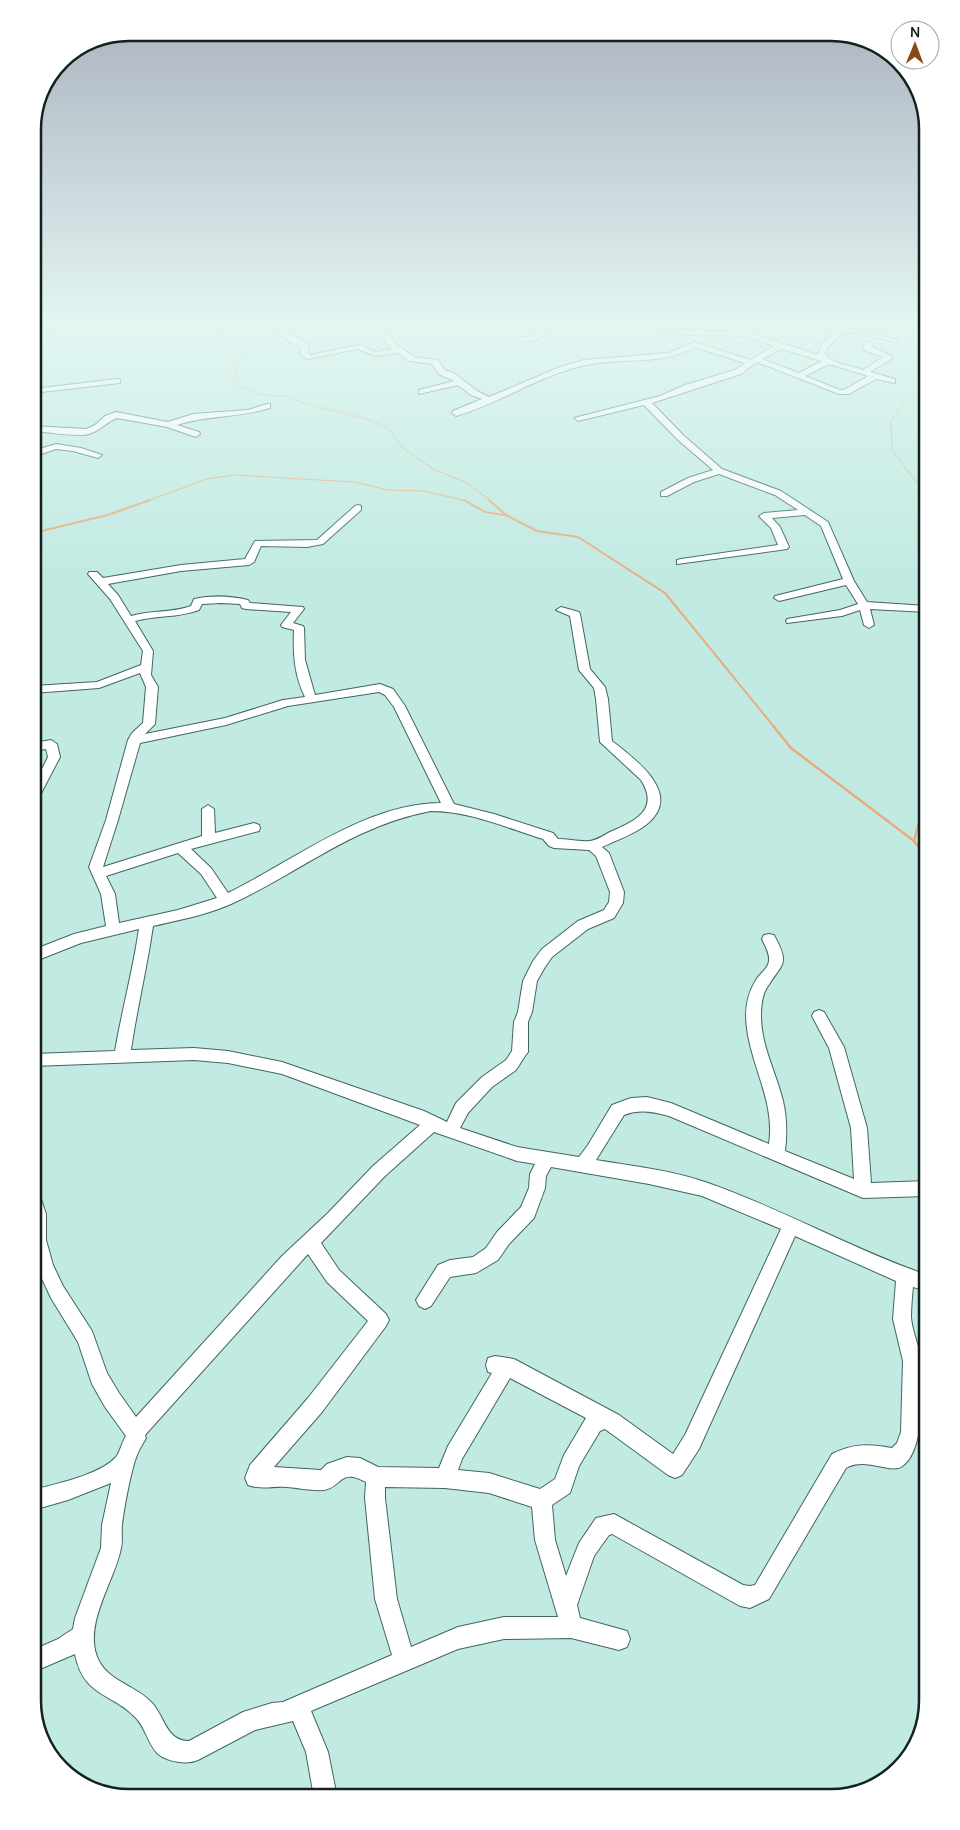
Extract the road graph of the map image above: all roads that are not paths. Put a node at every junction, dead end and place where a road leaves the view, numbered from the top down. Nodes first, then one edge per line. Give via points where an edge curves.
1 (476, 405) edge
2 (632, 405) edge
3 (649, 405) edge
4 (267, 406) dead end
5 (456, 413) dead end
6 (578, 418) dead end
7 (168, 425) junction
8 (41, 429) edge
9 (196, 434) dead end
10 (41, 449) edge
11 (98, 455) dead end
12 (719, 471) junction
13 (664, 494) dead end
14 (358, 508) dead end
15 (807, 512) junction
16 (681, 562) dead end
17 (849, 581) junction
18 (779, 598) dead end
19 (864, 605) junction
20 (919, 608) edge
21 (562, 610) dead end
22 (128, 620) junction
23 (791, 622) dead end
24 (869, 625) dead end
25 (145, 667) junction
26 (41, 689) edge
27 (311, 698) junction
28 (134, 740) junction
29 (41, 746) edge
30 (41, 782) edge
31 (449, 808) junction
32 (208, 809) dead end
33 (254, 828) dead end
34 (208, 839) junction
35 (592, 846) junction
36 (181, 848) junction
37 (99, 873) junction
38 (226, 900) junction
39 (147, 922) junction
40 (114, 929) junction
41 (769, 939) dead end
42 (41, 953) edge
43 (819, 1016) dead end
44 (122, 1057) junction
45 (41, 1060) edge
46 (432, 1123) junction
47 (450, 1132) junction
48 (776, 1154) junction
49 (548, 1158) junction
50 (582, 1165) junction
51 (919, 1189) edge
52 (863, 1190) junction
53 (791, 1226) junction
54 (310, 1242) junction
55 (41, 1253) edge
56 (905, 1276) junction
57 (919, 1280) edge
58 (425, 1300) dead end
59 (604, 1418) junction
60 (134, 1429) junction
61 (126, 1461) junction
62 (376, 1476) junction
63 (445, 1478) junction
64 (41, 1498) edge
65 (542, 1500) junction
66 (566, 1605) junction
67 (571, 1627) junction
68 (83, 1635) junction
69 (619, 1639) dead end
70 (41, 1657) edge
71 (404, 1660) junction
72 (297, 1706) junction
73 (324, 1789) edge

1 - 5 street
2 - 6 street
3 - 12 street
4 - 7 street via 249,412 193,417
7 - 8 street via 116,415 87,432
7 - 9 street
10 - 11 street via 52,446
12 - 13 street
12 - 15 street via 778,493
14 - 22 street via 320,542 258,543 249,562 96,578 114,596
15 - 16 street via 764,516 775,527 784,547
15 - 17 street via 825,524
17 - 18 street
17 - 19 street
19 - 20 street
19 - 23 street via 842,613
19 - 24 street
21 - 35 street via 575,614 585,670 599,687 602,699 606,742 633,765 655,793 656,800 644,820
22 - 25 street via 148,651
22 - 27 street via 145,615 185,612 195,608 198,601 208,600 234,600 244,602 246,606 299,609 286,625 300,630 297,646
25 - 26 street via 99,685
25 - 28 street via 145,675 152,687 149,724
27 - 28 street
27 - 31 street via 380,688 389,692
28 - 37 street via 96,867
29 - 30 street via 50,744 54,757
31 - 35 street via 548,836 554,843
31 - 38 street via 431,807 388,818 323,846
32 - 34 street
33 - 34 street
34 - 36 street
35 - 47 street via 602,853 617,892 616,903 609,914 583,925 547,953 538,965 530,981 520,1022 520,1052 511,1065 487,1082 462,1108
36 - 37 street
36 - 38 street via 206,871
37 - 40 street via 108,894
38 - 39 street
39 - 40 street
39 - 44 street
40 - 42 street
41 - 48 street via 776,958 773,972 760,984 755,998 754,1024 776,1101 780,1137
43 - 52 street via 836,1047 859,1128
44 - 45 street
44 - 46 street via 194,1054 282,1068
46 - 47 street
46 - 54 street via 379,1171
47 - 49 street via 517,1154
48 - 50 street via 671,1110 647,1104 618,1110
48 - 52 street
49 - 50 street
49 - 58 street via 538,1174 537,1188 528,1212 492,1254 476,1265 444,1271
50 - 53 street via 702,1189
51 - 52 street
53 - 56 street
53 - 59 street via 692,1442 675,1468
54 - 60 street via 288,1262 140,1427
54 - 62 street via 333,1276 380,1320 255,1478 324,1480 334,1471 347,1467 360,1468
55 - 60 street via 57,1292 86,1337 99,1377
56 - 57 street
56 - 66 street via 902,1319 912,1361 911,1432 906,1449 896,1459 857,1453 839,1462 762,1592 750,1597 740,1595 614,1524 603,1525 586,1550
59 - 63 street via 501,1366
59 - 65 street via 594,1424 571,1462 563,1486
60 - 61 street via 136,1438
61 - 64 street via 90,1482
61 - 68 street via 112,1525 111,1548
62 - 63 street
62 - 71 street via 375,1498 386,1599
63 - 65 street via 489,1483
65 - 66 street via 543,1538
66 - 67 street
67 - 69 street
67 - 71 street via 504,1628 458,1638
68 - 70 street via 66,1647
68 - 72 street via 87,1661 96,1675 108,1687 140,1706 166,1746 174,1750 190,1752 250,1720 286,1713
71 - 72 street
72 - 73 street via 312,1736

